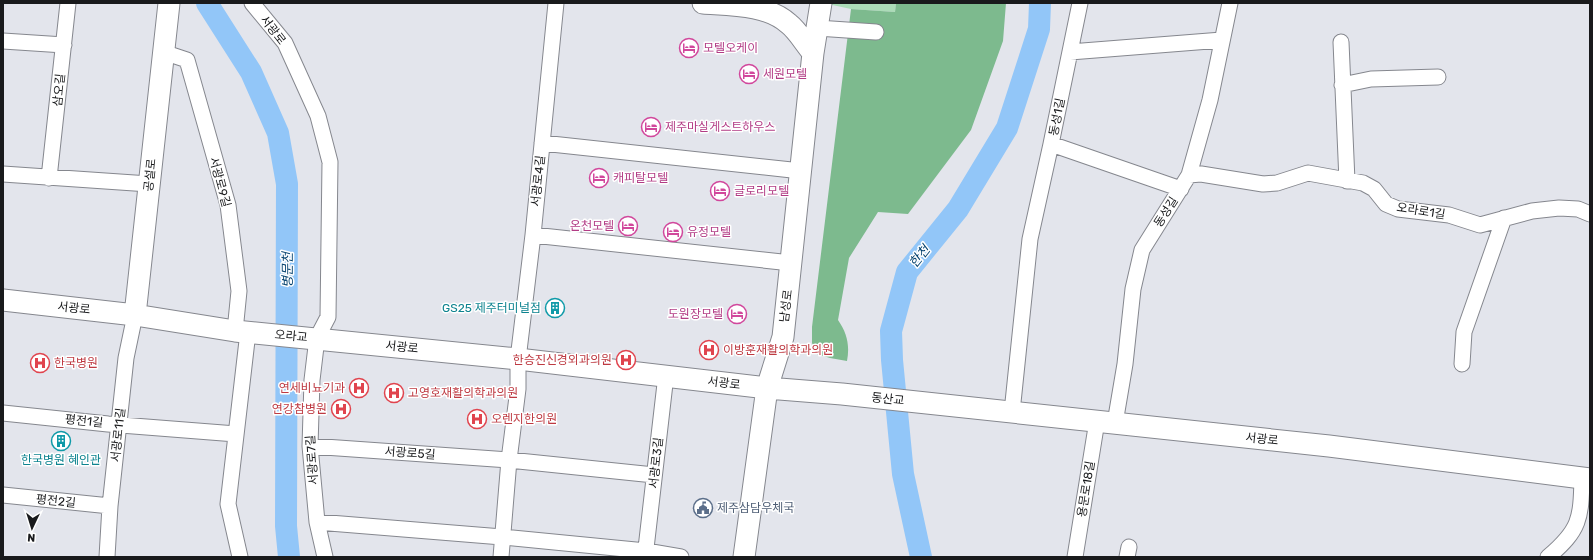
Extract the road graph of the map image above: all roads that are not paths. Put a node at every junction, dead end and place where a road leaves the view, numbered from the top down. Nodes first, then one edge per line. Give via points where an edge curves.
1 (68, 3) edge
2 (169, 3) edge
3 (252, 3) edge
4 (556, 3) edge
5 (703, 3) edge
6 (821, 3) edge
7 (1080, 3) edge
8 (1230, 3) edge
9 (817, 28) junction
10 (876, 32) dead end
11 (3, 40) edge
12 (1222, 40) junction
13 (1341, 42) dead end
14 (165, 44) junction
15 (64, 45) junction
16 (1070, 52) junction
17 (813, 53) junction
18 (1438, 77) dead end
19 (1342, 85) junction
20 (542, 143) junction
21 (1051, 144) junction
22 (801, 171) junction
23 (3, 174) edge
24 (1189, 175) junction
25 (49, 178) junction
26 (1347, 181) junction
27 (149, 184) junction
28 (1181, 189) junction
29 (1590, 214) edge
30 (1504, 218) junction
31 (533, 235) junction
32 (791, 263) junction
33 (3, 300) edge
34 (135, 315) junction
35 (249, 332) junction
36 (317, 338) junction
37 (518, 359) junction
38 (1462, 364) dead end
39 (666, 375) junction
40 (767, 388) junction
41 (842, 394) joint
42 (934, 404) joint
43 (1012, 412) junction
44 (3, 413) edge
45 (1106, 422) junction
46 (120, 425) junction
47 (236, 434) junction
48 (310, 446) junction
49 (509, 460) junction
50 (654, 475) junction
51 (1586, 479) edge
52 (3, 495) edge
53 (110, 506) junction
54 (318, 522) junction
55 (502, 537) junction
56 (646, 554) edge
57 (107, 557) edge
58 (240, 557) edge
59 (325, 557) edge
60 (501, 557) edge
61 (682, 557) edge
62 (744, 557) edge
63 (1075, 557) edge
64 (1548, 557) edge

1 - 15 street, 삼오길
2 - 14 main road, 공설로
3 - 36 street, 서광로 via 285,43 318,116 330,162 328,317
4 - 20 street, 서광로4길
5 - 17 main road via 740,6 774,13 790,24
6 - 9 main road, 남성로
7 - 16 street, 동성1길
8 - 12 street, 동성길
9 - 10 street
9 - 17 main road, 남성로
11 - 15 street
12 - 16 street
12 - 24 street, 동성길 via 1210,100
13 - 19 street
14 - 27 main road, 공설로
14 - 35 street, 서광로9길 via 187,60 228,205 239,291
15 - 25 street, 삼오길
16 - 21 street, 동성1길
17 - 22 main road, 남성로
18 - 19 street via 1371,79
19 - 26 street
20 - 22 street
20 - 31 street, 서광로4길
21 - 28 street, 동성1길
21 - 43 street via 1030,239
22 - 32 main road, 남성로
23 - 25 street
24 - 26 street, 오라로1길 via 1201,174 1263,184 1277,183 1308,173
24 - 28 street, 동성길
25 - 27 street
26 - 30 street, 오라로1길 via 1362,183 1374,189 1386,204 1398,208 1449,215 1480,225
27 - 34 main road, 공설로
28 - 45 street, 동성길 via 1142,250 1132,289 1125,364
29 - 30 street, 오라로1길 via 1578,209 1559,208
30 - 38 street via 1464,332
31 - 32 street
31 - 37 street, 서광로4길
32 - 40 main road, 남성로 via 783,337
33 - 34 main road, 서광로
34 - 35 main road, 서광로
34 - 46 street, 서광로11길 via 126,358
35 - 36 main road, 오라교
35 - 47 street, 서광로9길
36 - 37 main road, 서광로
36 - 48 street, 서광로7길 via 312,380
37 - 39 main road, 서광로
37 - 49 street via 518,389
39 - 40 main road, 서광로
39 - 50 street, 서광로3길
40 - 41 main road, 서광로
40 - 62 main road, 남성로
41 - 42 main road, 동산교
42 - 43 main road, 서광로
43 - 45 main road, 서광로
44 - 46 street, 평전1길
45 - 51 main road, 서광로 via 1329,446
45 - 63 street, 용문로18길
46 - 47 street, 평전1길
46 - 53 street, 서광로11길
47 - 58 street, 서광로9길 via 228,504
48 - 49 street, 서광로5길
48 - 54 street, 서광로7길
49 - 50 street, 서광로5길
49 - 55 street
50 - 56 street, 서광로3길
51 - 64 street via 1579,518 1574,530 1565,543
52 - 53 street, 평전2길
53 - 57 street, 서광로11길
54 - 55 street
54 - 59 street, 서광로7길
55 - 56 street
55 - 60 street
56 - 61 street

